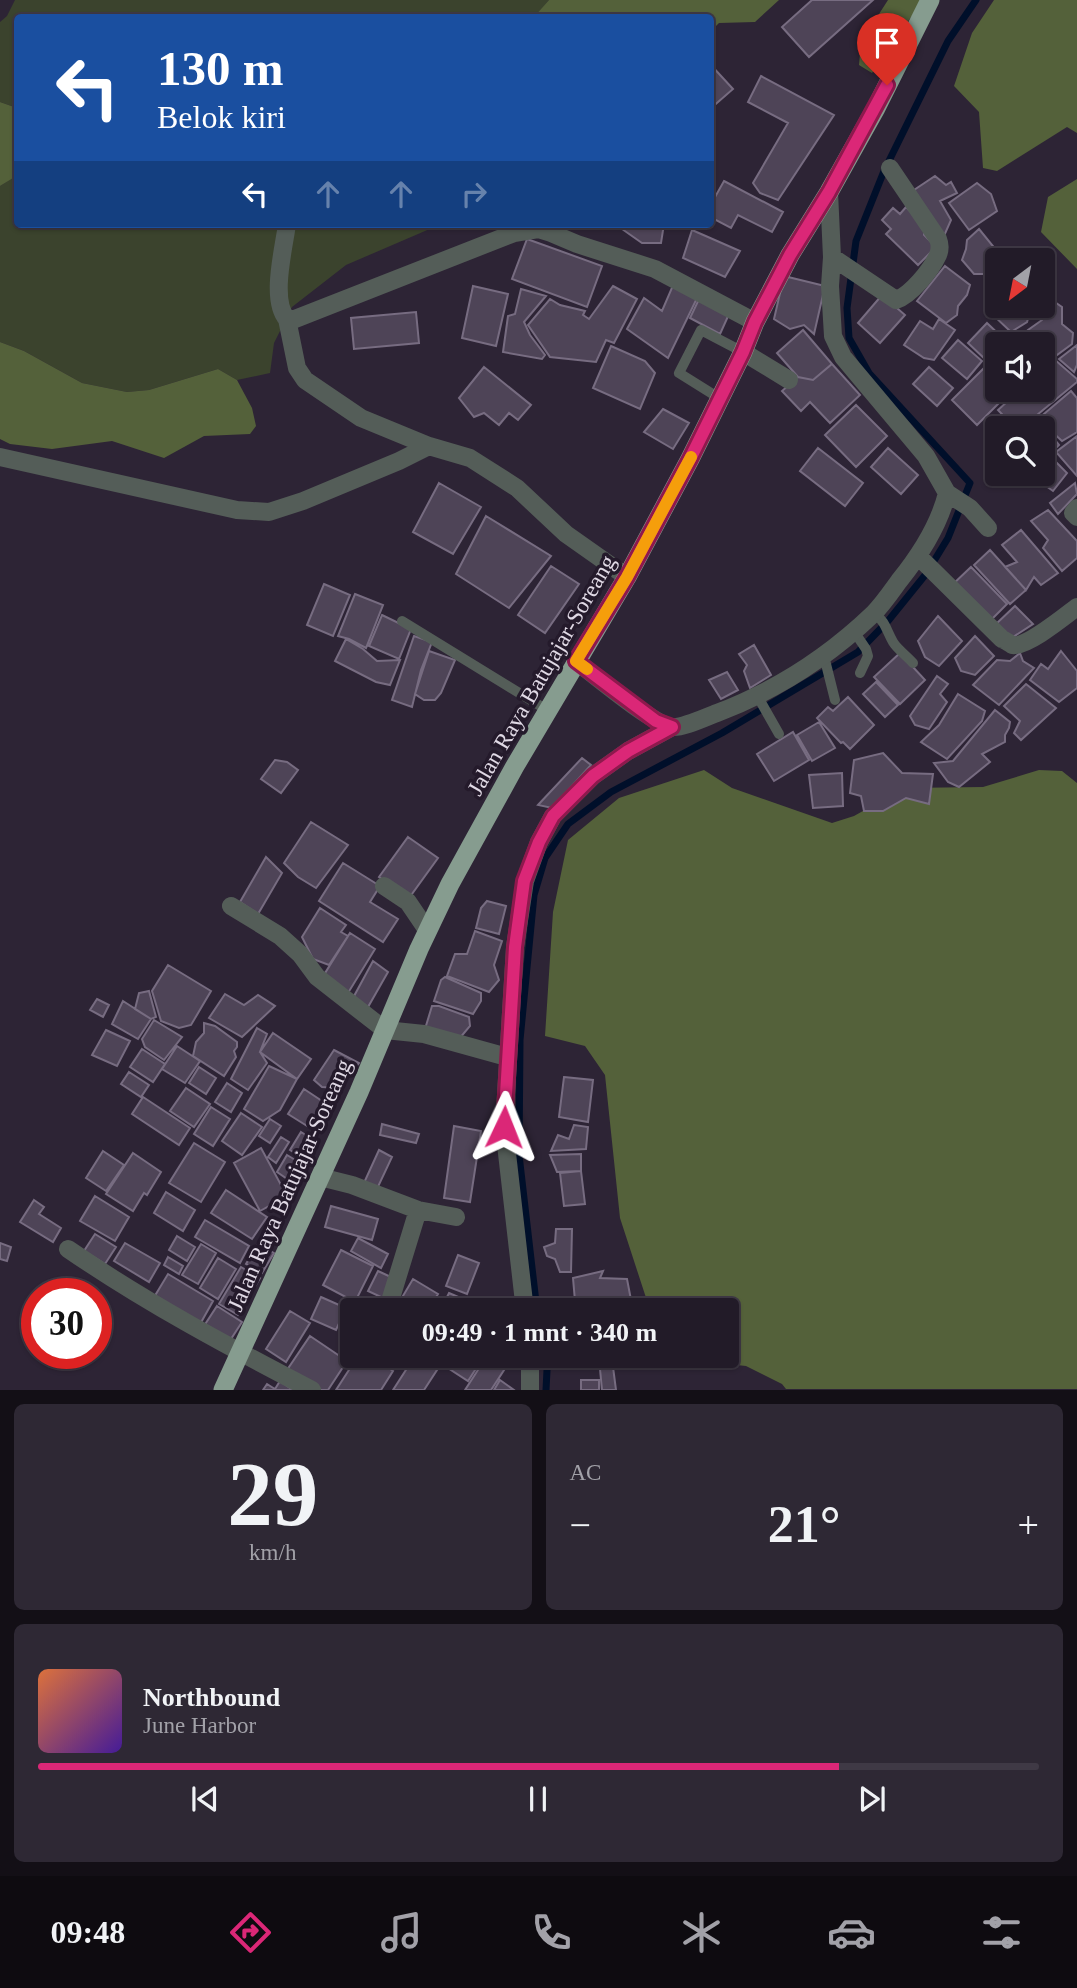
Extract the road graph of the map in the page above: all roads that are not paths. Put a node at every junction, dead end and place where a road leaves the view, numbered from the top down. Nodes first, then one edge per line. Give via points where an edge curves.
1 (930, 0) edge
2 (890, 168) dead end
3 (829, 192) junction
4 (287, 228) edge
5 (837, 261) junction
6 (287, 319) junction
7 (755, 322) junction
8 (743, 352) junction
9 (789, 380) dead end
10 (719, 398) junction
11 (429, 446) junction
12 (0, 457) edge
13 (958, 500) junction
14 (1077, 508) edge
15 (1077, 517) edge
16 (988, 528) dead end
17 (927, 565) junction
18 (627, 577) junction
19 (1077, 607) edge
20 (877, 615) junction
21 (402, 621) dead end
22 (855, 634) junction
23 (825, 660) junction
24 (576, 661) junction
25 (913, 663) dead end
26 (860, 673) dead end
27 (835, 700) dead end
28 (762, 705) junction
29 (547, 710) junction
30 (672, 727) junction
31 (779, 734) dead end
32 (384, 886) dead end
33 (231, 906) dead end
34 (428, 930) junction
35 (385, 1030) junction
36 (507, 1057) junction
37 (320, 1177) junction
38 (418, 1210) junction
39 (456, 1217) dead end
40 (68, 1249) dead end
41 (391, 1298) dead end
42 (524, 1298) edge
43 (241, 1353) junction
44 (530, 1368) edge
45 (223, 1390) edge
46 (312, 1390) edge
47 (530, 1390) edge

1 - 3 highway, Jalan Raya Batujajar-Soreang
2 - 5 street via 938,239 938,255 909,293 896,300
3 - 5 street
3 - 7 highway, Jalan Raya Batujajar-Soreang
4 - 6 street via 278,301
5 - 13 street via 830,286 833,336 843,357
6 - 7 street via 514,233 538,229 655,269
6 - 11 street via 297,368 305,380 361,418
7 - 8 highway, Jalan Raya Batujajar-Soreang
8 - 9 street
8 - 10 highway, Jalan Raya Batujajar-Soreang
8 - 10 lane via 701,330 680,373
10 - 18 highway, Jalan Raya Batujajar-Soreang
11 - 12 street via 269,512 237,510
11 - 18 street via 470,458 517,488 566,534
13 - 16 street
13 - 17 street via 939,518
14 - 15 street via 1073,513
17 - 19 street via 1012,645 1022,644
17 - 20 street
18 - 24 highway, Jalan Raya Batujajar-Soreang
20 - 22 street
20 - 25 lane
21 - 29 lane
22 - 23 street
22 - 26 lane via 868,656
23 - 27 lane
23 - 28 street via 793,676
24 - 29 highway, Jalan Raya Batujajar-Soreang
24 - 30 street via 656,721
28 - 30 street
28 - 31 lane
29 - 34 highway, Jalan Raya Batujajar-Soreang
30 - 36 street via 593,776 553,816 539,842 524,881
32 - 34 street via 408,902
33 - 35 street via 280,936 317,978
34 - 35 highway, Jalan Raya Batujajar-Soreang
35 - 36 street via 424,1034
35 - 37 highway, Jalan Raya Batujajar-Soreang
36 - 42 street via 504,1127
37 - 38 street
37 - 43 highway, Jalan Raya Batujajar-Soreang
38 - 39 street
38 - 41 street
40 - 43 street
43 - 45 highway, Jalan Raya Batujajar-Soreang
43 - 46 street
44 - 47 street

